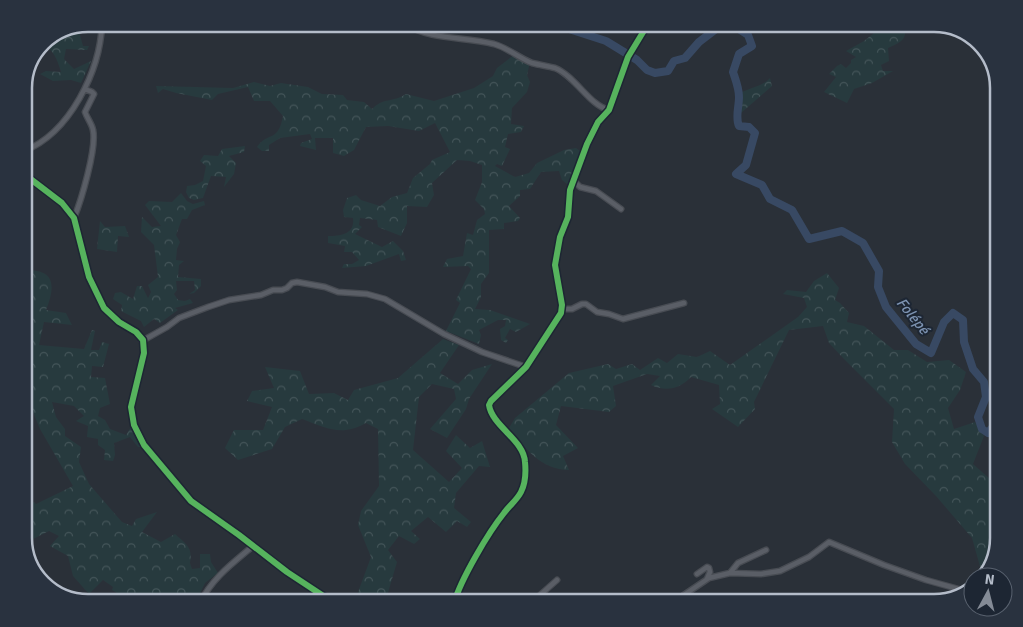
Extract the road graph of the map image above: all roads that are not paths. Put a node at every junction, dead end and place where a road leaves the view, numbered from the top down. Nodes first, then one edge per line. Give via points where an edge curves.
1 (101, 32) edge
2 (424, 32) edge
3 (643, 32) edge
4 (85, 89) junction
5 (609, 110) junction
6 (33, 147) edge
7 (33, 181) edge
8 (574, 181) junction
9 (621, 209) dead end
10 (74, 218) junction
11 (684, 303) dead end
12 (562, 309) junction
13 (142, 341) junction
14 (526, 367) junction
15 (253, 546) junction
16 (766, 550) dead end
17 (730, 573) junction
18 (697, 574) dead end
19 (707, 579) junction
20 (557, 580) dead end
21 (688, 583) dead end
22 (695, 587) junction
23 (958, 589) edge
24 (205, 594) edge
25 (320, 594) edge
26 (458, 594) edge
27 (541, 594) edge
28 (685, 594) edge

1 - 4 street via 99,50
2 - 5 street via 496,45 534,63 544,64 569,77 602,108
3 - 5 street via 630,55
4 - 6 street via 72,112
4 - 10 street via 94,94 85,112 93,129 94,142
5 - 8 street via 598,122 587,144
7 - 10 street via 62,203
8 - 9 street via 580,187 596,191
8 - 12 street via 555,265
10 - 13 street via 89,277 104,308 136,332
11 - 12 street via 622,319 597,312 586,304
12 - 14 street
13 - 14 street via 178,318 201,309 229,300 261,296 297,282 385,299 444,334 482,352
13 - 15 street via 144,353 131,407 136,432 191,501
14 - 26 street via 489,405 522,452 526,463 522,490 486,539
15 - 24 street via 222,573
15 - 25 street
16 - 17 street via 738,563
17 - 19 street
17 - 23 street via 780,571 832,542 884,565
18 - 19 street via 710,568
19 - 22 street
20 - 27 street
21 - 22 street
22 - 28 street

